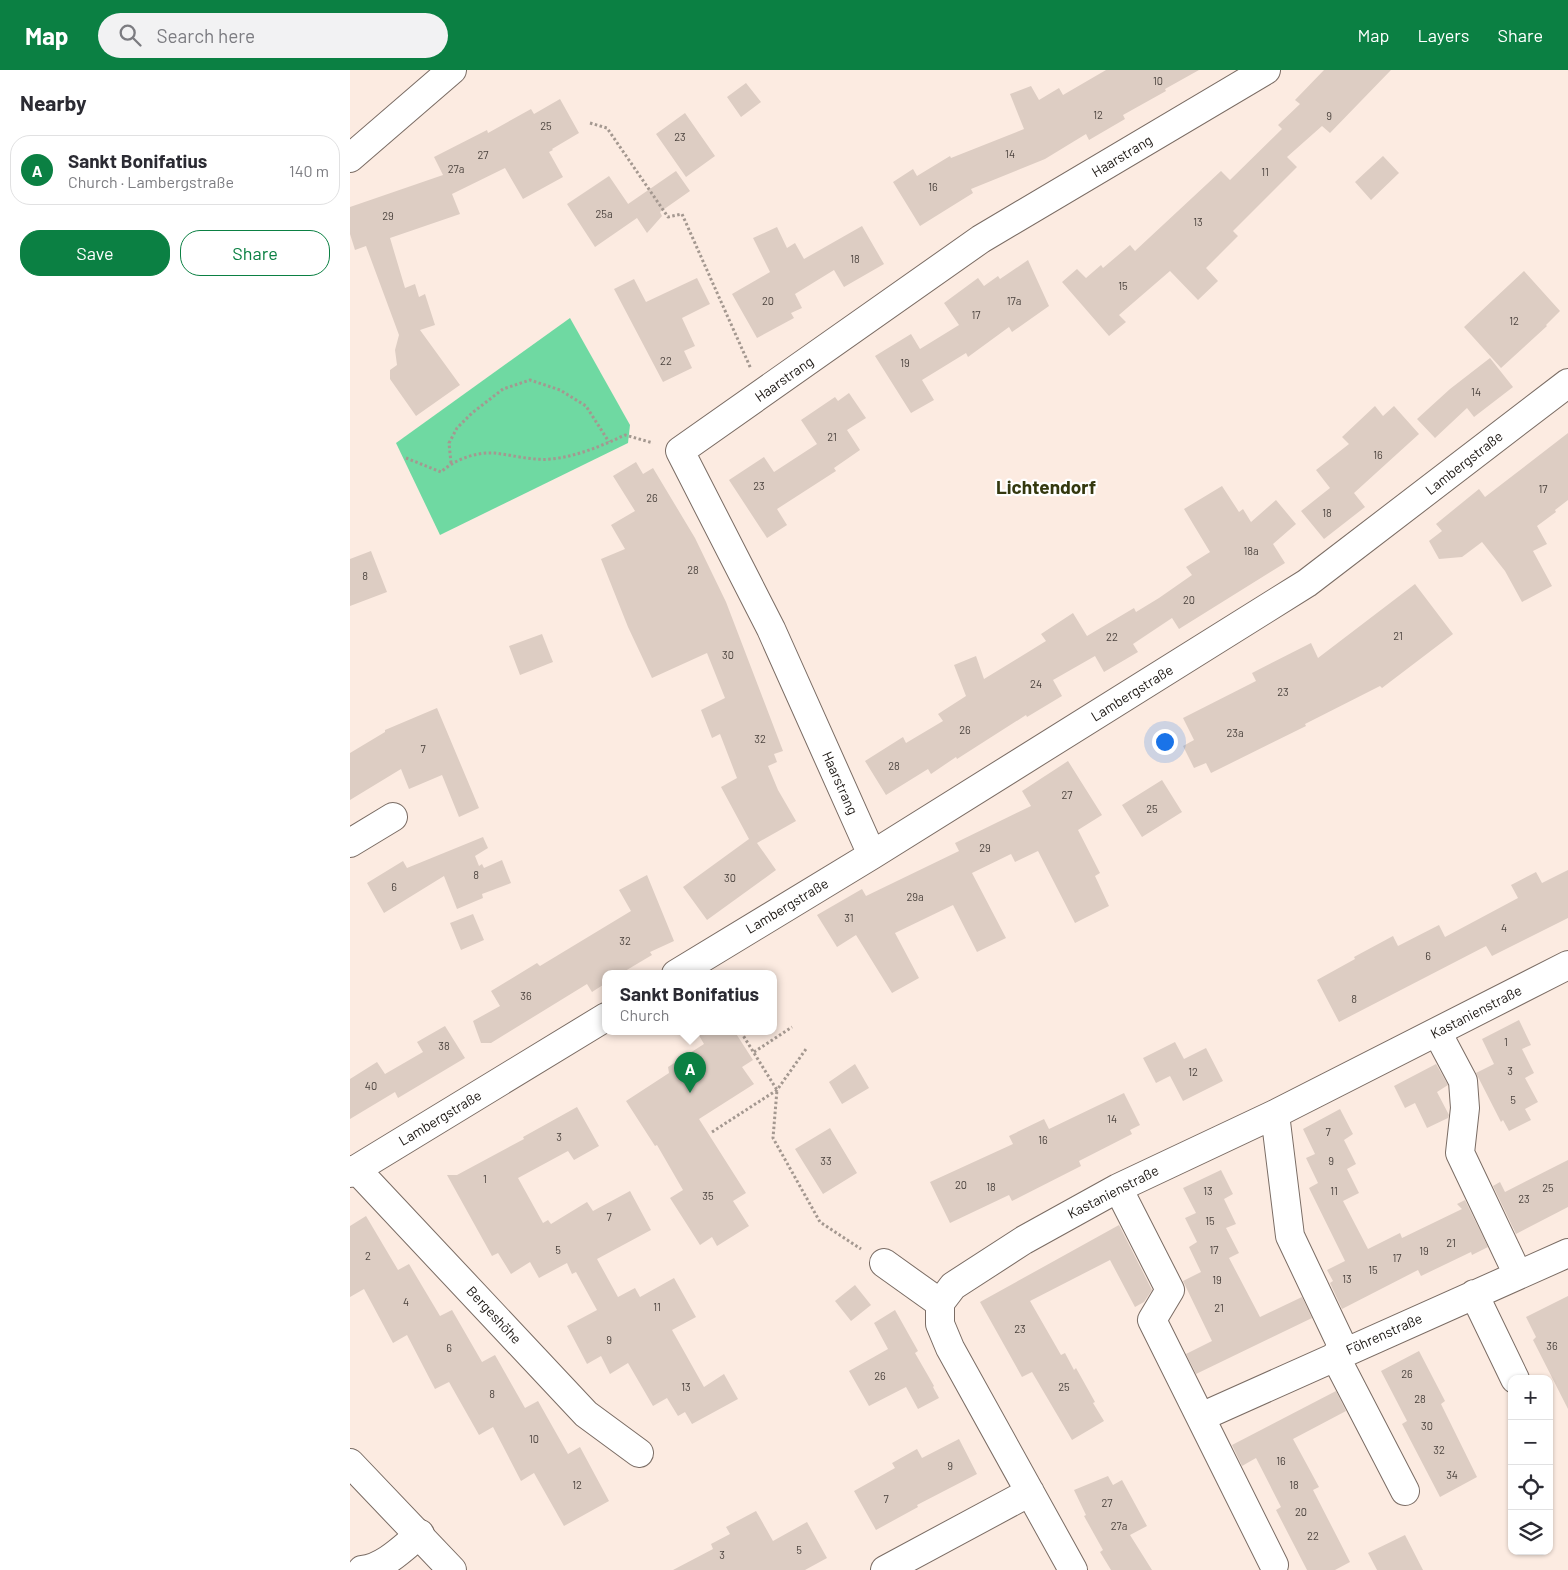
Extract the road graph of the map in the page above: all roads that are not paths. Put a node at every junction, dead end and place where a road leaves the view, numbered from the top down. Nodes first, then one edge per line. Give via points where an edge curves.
1 (452, 70) edge
2 (1266, 70) edge
3 (350, 158) edge
4 (1568, 383) edge
5 (393, 817) dead end
6 (350, 843) edge
7 (872, 855) junction
8 (1568, 965) edge
9 (683, 970) edge
10 (602, 1019) edge
11 (1437, 1032) junction
12 (1275, 1114) junction
13 (353, 1171) edge
14 (1118, 1188) junction
15 (1568, 1253) edge
16 (884, 1263) road end
17 (1518, 1275) junction
18 (1474, 1294) junction
19 (940, 1303) junction
20 (1340, 1354) junction
21 (1513, 1375) edge
22 (1201, 1417) junction
23 (639, 1453) dead end
24 (350, 1463) edge
25 (1405, 1491) dead end
26 (1030, 1492) junction
27 (420, 1534) junction
28 (1274, 1565) dead end
29 (362, 1570) edge
30 (452, 1570) edge
31 (885, 1570) edge
32 (1073, 1570) edge

1 - 3 street
2 - 7 street, Haarstrang via 981,239 680,451 772,629
4 - 7 street, Lambergstraße via 1307,583
5 - 6 street
7 - 9 street, Lambergstraße
8 - 11 street, Kastanienstraße
10 - 13 street, Lambergstraße
11 - 12 street, Kastanienstraße
11 - 17 street via 1463,1081 1466,1108 1460,1153
12 - 14 street, Kastanienstraße
12 - 20 street via 1290,1236
13 - 23 street, Bergeshöhe via 586,1414
14 - 19 street, Kastanienstraße via 1024,1240 953,1286
14 - 22 street via 1170,1290 1152,1320
15 - 17 street, Föhrenstraße
16 - 19 street
17 - 18 street, Föhrenstraße
18 - 20 street, Föhrenstraße
18 - 21 street
19 - 26 street via 940,1324 950,1348
20 - 22 street, Föhrenstraße
20 - 25 street
22 - 28 street
24 - 27 street
26 - 31 street
26 - 32 street
27 - 29 street via 388,1560
27 - 30 street

